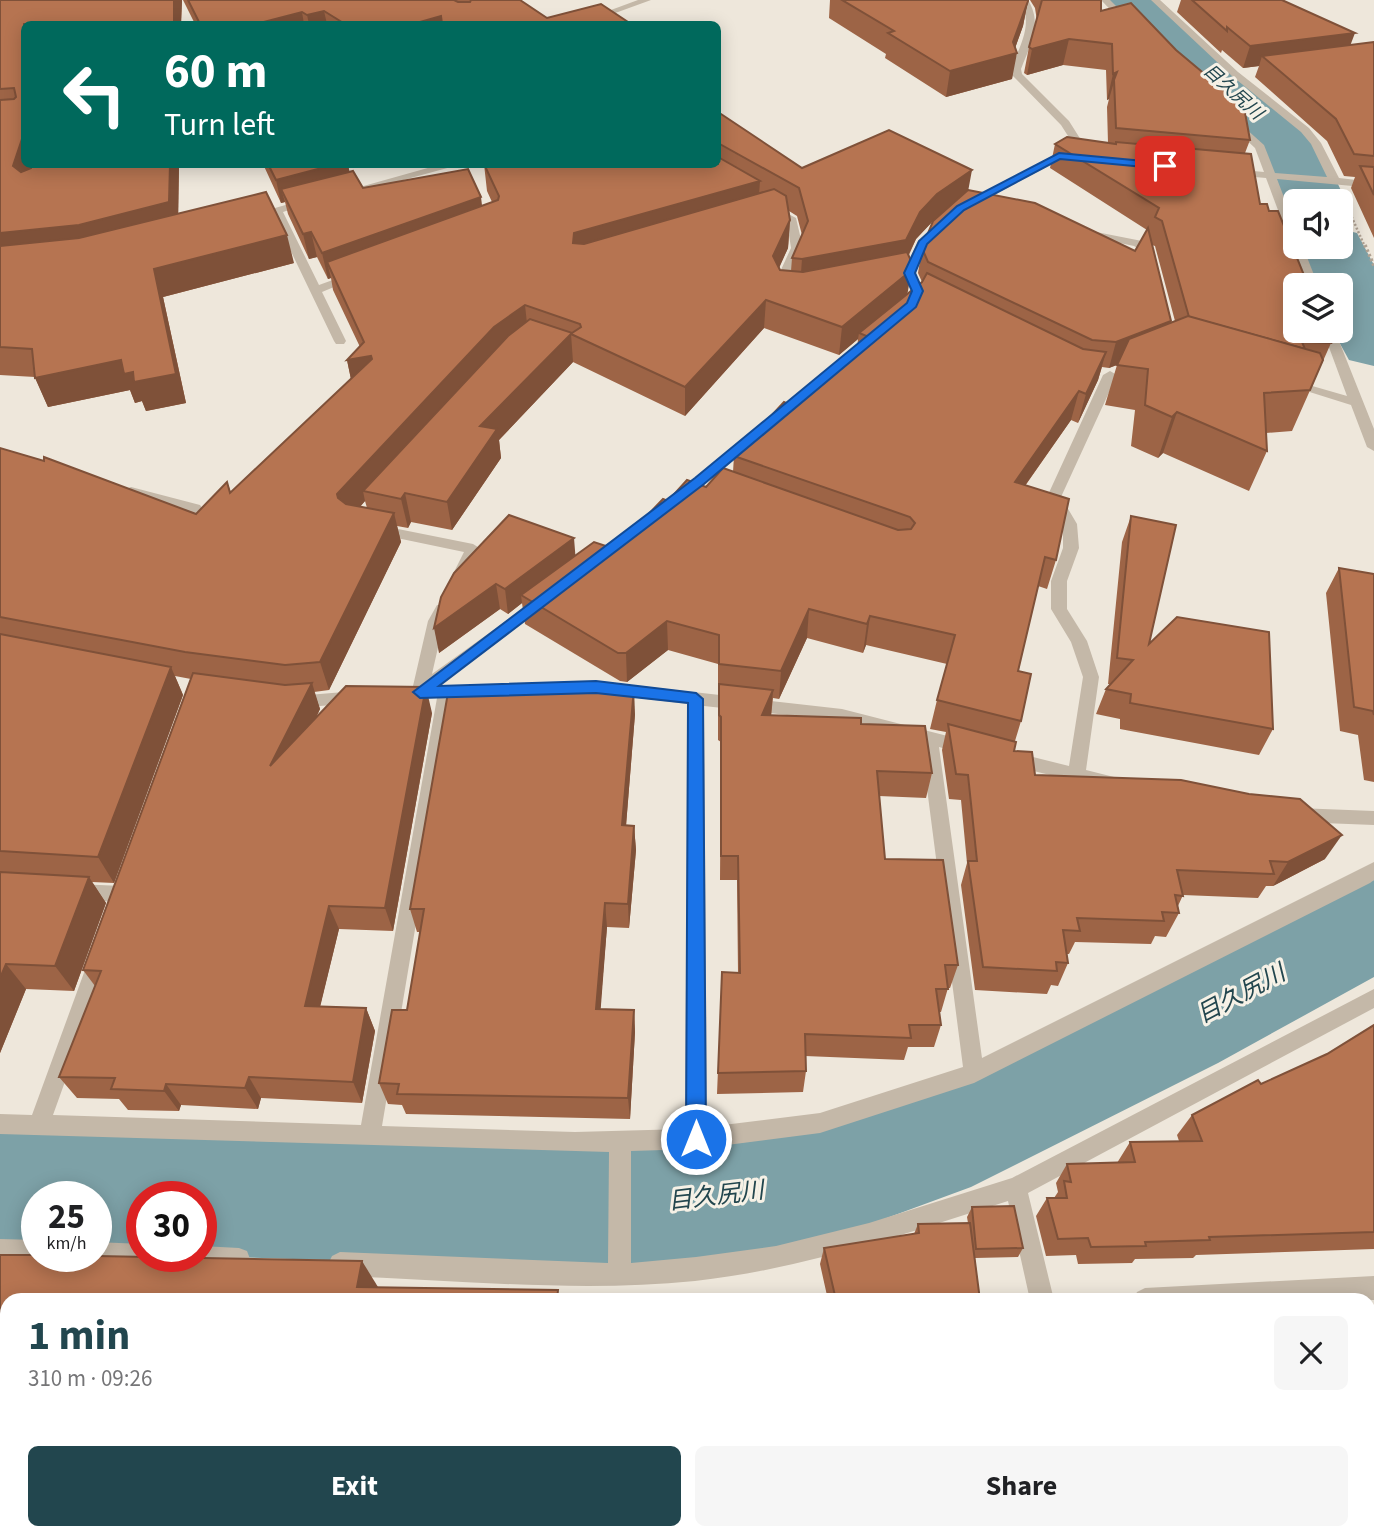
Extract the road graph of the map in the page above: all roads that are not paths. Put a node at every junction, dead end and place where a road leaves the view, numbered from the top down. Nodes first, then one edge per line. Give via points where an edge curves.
1 (647, 0) edge
2 (1024, 0) edge
3 (1105, 0) edge
4 (1155, 0) edge
5 (587, 21) edge
6 (1140, 35) edge
7 (1249, 72) dead end
8 (1235, 74) junction
9 (1218, 110) edge
10 (1059, 156) junction
11 (1086, 158) edge
12 (441, 168) edge
13 (467, 168) edge
14 (1218, 171) edge
15 (1277, 176) junction
16 (471, 177) edge
17 (1330, 179) junction
18 (1374, 184) edge
19 (328, 197) edge
20 (1283, 198) edge
21 (316, 200) edge
22 (762, 208) edge
23 (961, 208) junction
24 (277, 210) junction
25 (988, 214) edge
26 (237, 220) edge
27 (1070, 229) edge
28 (367, 272) edge
29 (1154, 274) edge
30 (316, 290) junction
31 (791, 293) edge
32 (901, 314) edge
33 (340, 341) dead end
34 (1333, 343) edge
35 (1091, 373) edge
36 (1277, 380) edge
37 (1355, 402) junction
38 (774, 419) edge
39 (1374, 447) edge
40 (117, 489) edge
41 (195, 508) dead end
42 (368, 527) edge
43 (582, 570) edge
44 (549, 595) edge
45 (528, 689) edge
46 (488, 690) edge
47 (447, 691) junction
48 (420, 692) junction
49 (392, 694) edge
50 (365, 697) edge
51 (696, 699) junction
52 (282, 701) edge
53 (929, 738) junction
54 (1076, 775) junction
55 (1129, 786) edge
56 (1282, 814) edge
57 (1374, 818) edge
58 (1374, 870) edge
59 (54, 890) edge
60 (122, 894) edge
61 (104, 945) edge
62 (1374, 998) edge
63 (974, 1073) junction
64 (0, 1124) edge
65 (39, 1124) junction
66 (370, 1135) junction
67 (696, 1139) junction
68 (620, 1141) junction
69 (1016, 1188) junction
70 (0, 1250) edge
71 (21, 1251) edge
72 (217, 1258) edge
73 (255, 1260) edge
74 (324, 1263) edge
75 (619, 1275) junction
76 (1374, 1288) edge
77 (1040, 1293) edge
78 (1279, 1293) edge

1 - 5 street
2 - 10 street via 1032,11 1033,25 1017,75 1076,140
3 - 6 street
4 - 8 street
7 - 8 street
8 - 17 street via 1305,130 1316,143
9 - 15 street via 1260,147
10 - 11 street
10 - 23 street
12 - 19 street
13 - 16 street
14 - 15 street
15 - 17 street
15 - 20 street
17 - 18 street
21 - 24 street
22 - 31 street via 792,220 797,248 780,285 783,292
23 - 25 street
23 - 32 street via 922,243 902,274 923,294
24 - 26 street
24 - 30 street
27 - 29 street via 1138,243 1148,249
28 - 30 street
30 - 33 street
34 - 37 street
35 - 54 street via 1116,373 1054,497 1070,524 1071,548 1059,581 1059,609 1079,641 1091,677
36 - 37 street
37 - 39 street
38 - 43 street via 706,483
40 - 41 street
42 - 48 street via 473,549 436,621
44 - 48 street
45 - 51 street via 596,687
46 - 47 street
47 - 48 street
47 - 66 street
48 - 49 street
50 - 52 street
51 - 53 street via 842,715
51 - 67 street
53 - 54 street
53 - 63 street
54 - 55 street
56 - 57 street
58 - 63 street
59 - 60 street
61 - 65 street
62 - 69 street
63 - 67 street via 820,1123
64 - 65 street
65 - 66 street
66 - 68 street
67 - 68 street
68 - 75 street
69 - 75 street via 869,1234 776,1257
69 - 77 street
70 - 71 street
72 - 73 street
74 - 75 street
76 - 78 street

